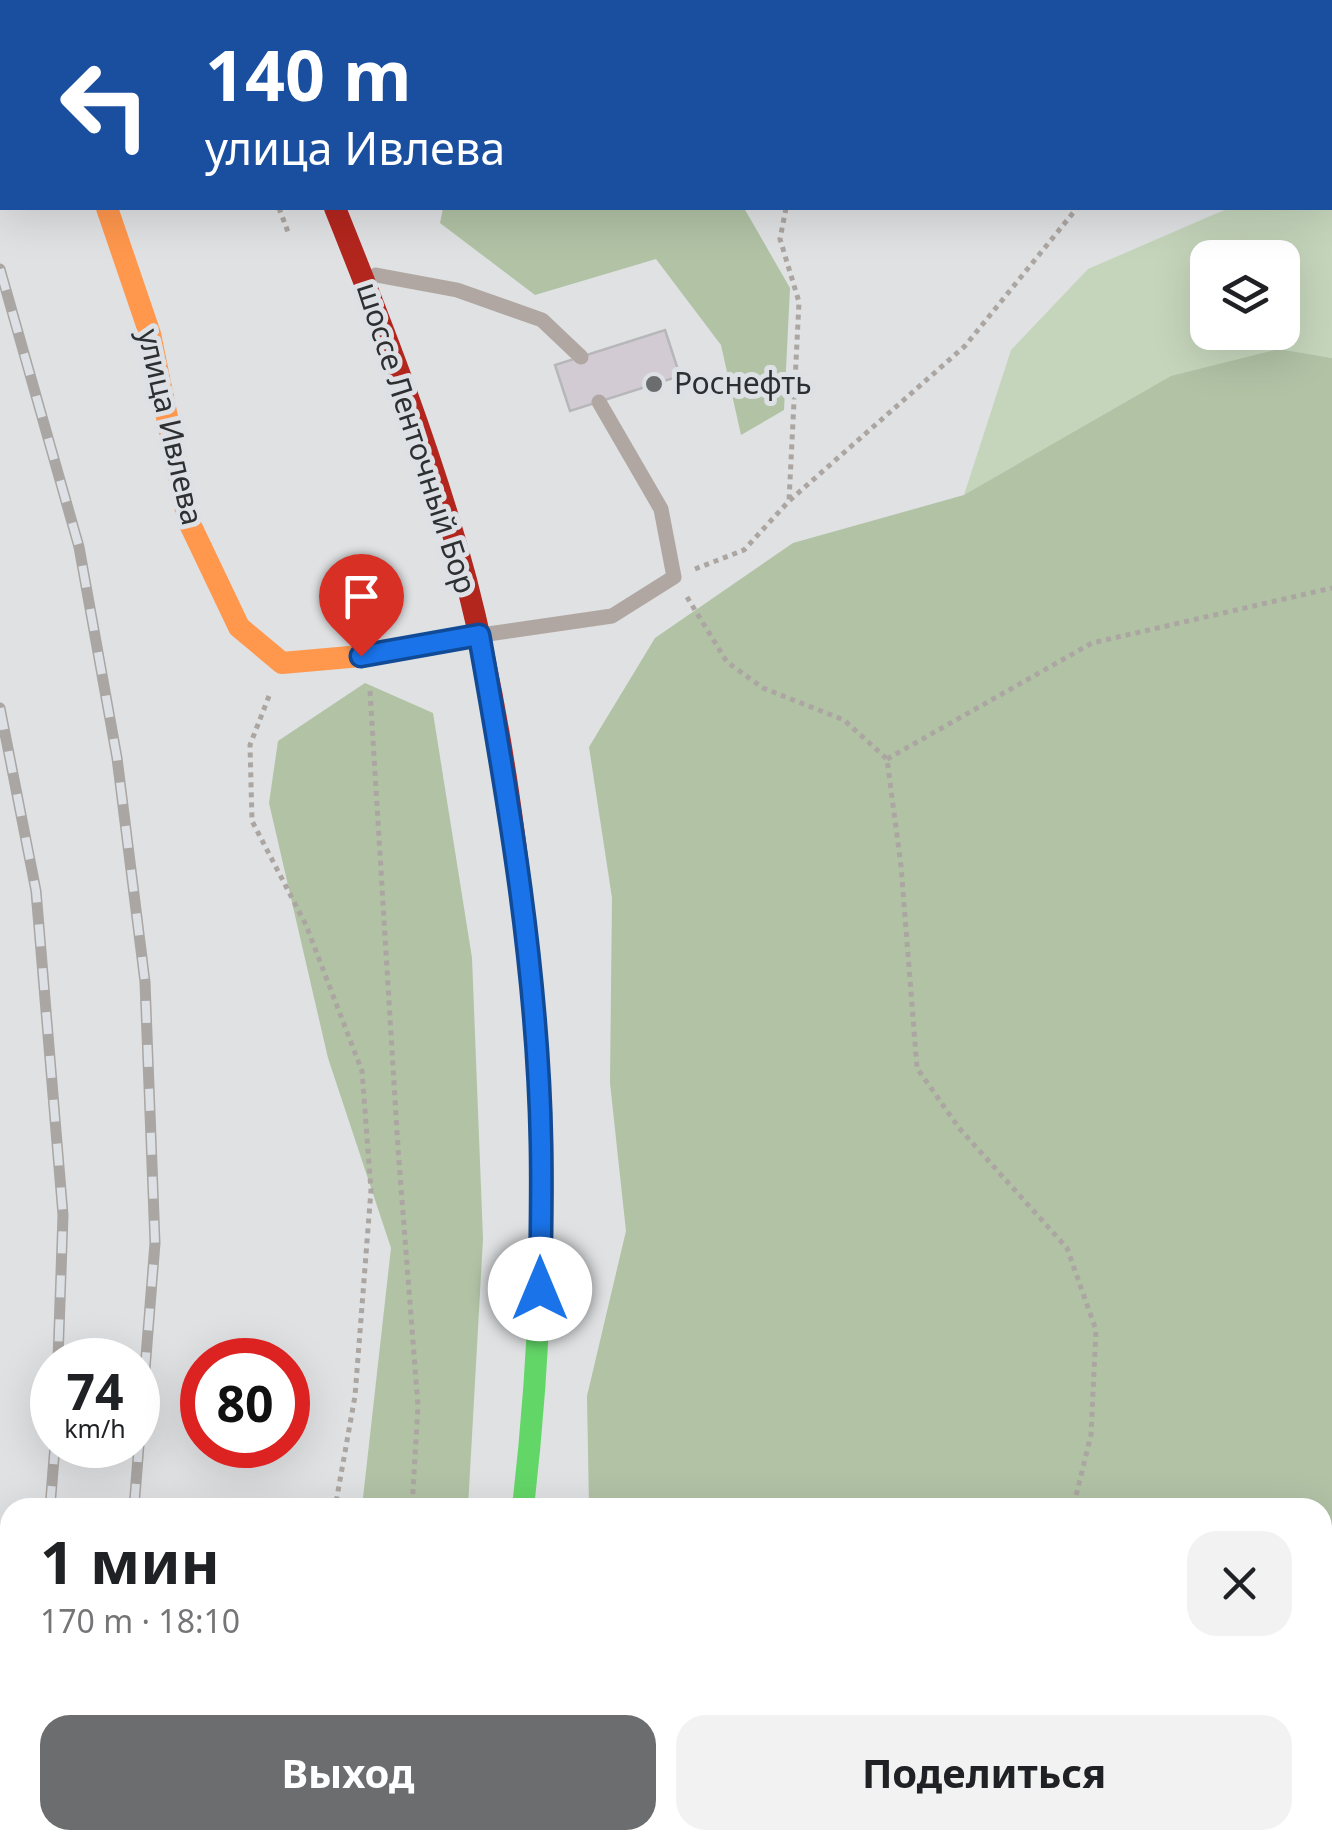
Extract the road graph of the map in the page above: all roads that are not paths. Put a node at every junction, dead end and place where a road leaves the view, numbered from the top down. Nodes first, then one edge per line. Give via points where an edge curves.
1 (108, 210) edge
2 (336, 210) edge
3 (361, 272) junction
4 (580, 357) dead end
5 (599, 402) dead end
6 (479, 635) junction
7 (525, 1498) edge

1 - 6 main road, улица Ивлева via 150,334 188,520 238,627 282,663
2 - 3 main road, шоссе Ленточный Бор
3 - 4 lane via 458,290 542,320
3 - 6 main road, шоссе Ленточный Бор via 415,415
5 - 6 lane via 661,509 674,577 612,616
6 - 7 main road, шоссе Ленточный Бор via 526,937 542,1141 540,1326

